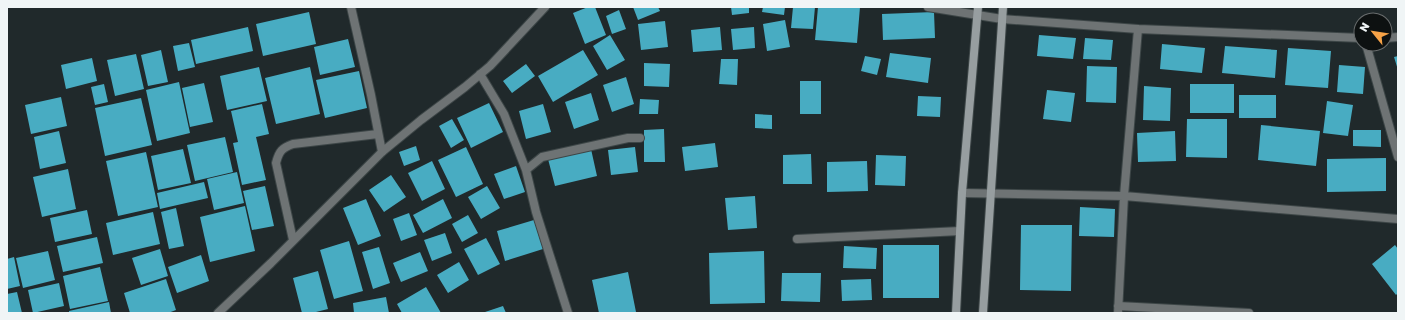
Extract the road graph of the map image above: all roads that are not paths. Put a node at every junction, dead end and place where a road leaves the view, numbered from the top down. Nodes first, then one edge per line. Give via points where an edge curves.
1 (352, 7) edge
2 (545, 7) edge
3 (928, 7) edge
4 (1003, 7) edge
5 (978, 11) edge
6 (1002, 19) junction
7 (1138, 29) junction
8 (1353, 38) edge
9 (1368, 52) edge
10 (480, 74) junction
11 (378, 134) junction
12 (640, 138) dead end
13 (382, 152) junction
14 (1398, 157) edge
15 (526, 170) junction
16 (962, 193) junction
17 (991, 194) junction
18 (1124, 196) junction
19 (1398, 219) edge
20 (960, 232) junction
21 (797, 239) dead end
22 (293, 240) junction
23 (1118, 310) edge
24 (218, 313) edge
25 (568, 313) edge
26 (956, 313) edge
27 (983, 313) edge
28 (1249, 313) edge

1 - 11 street
2 - 10 street
3 - 5 street
4 - 6 main road
5 - 6 street
5 - 16 main road
6 - 7 street
6 - 17 main road
7 - 8 street
7 - 18 street
9 - 14 street
10 - 13 street
10 - 15 street via 504,114
11 - 13 street
11 - 22 street via 294,144 280,151 276,163
12 - 15 street via 628,138 542,157
13 - 22 street
15 - 25 street via 536,212
16 - 17 street
16 - 20 main road
17 - 18 street
17 - 27 main road
18 - 19 street
18 - 23 street
20 - 21 street
20 - 26 main road
22 - 24 street
23 - 28 street

